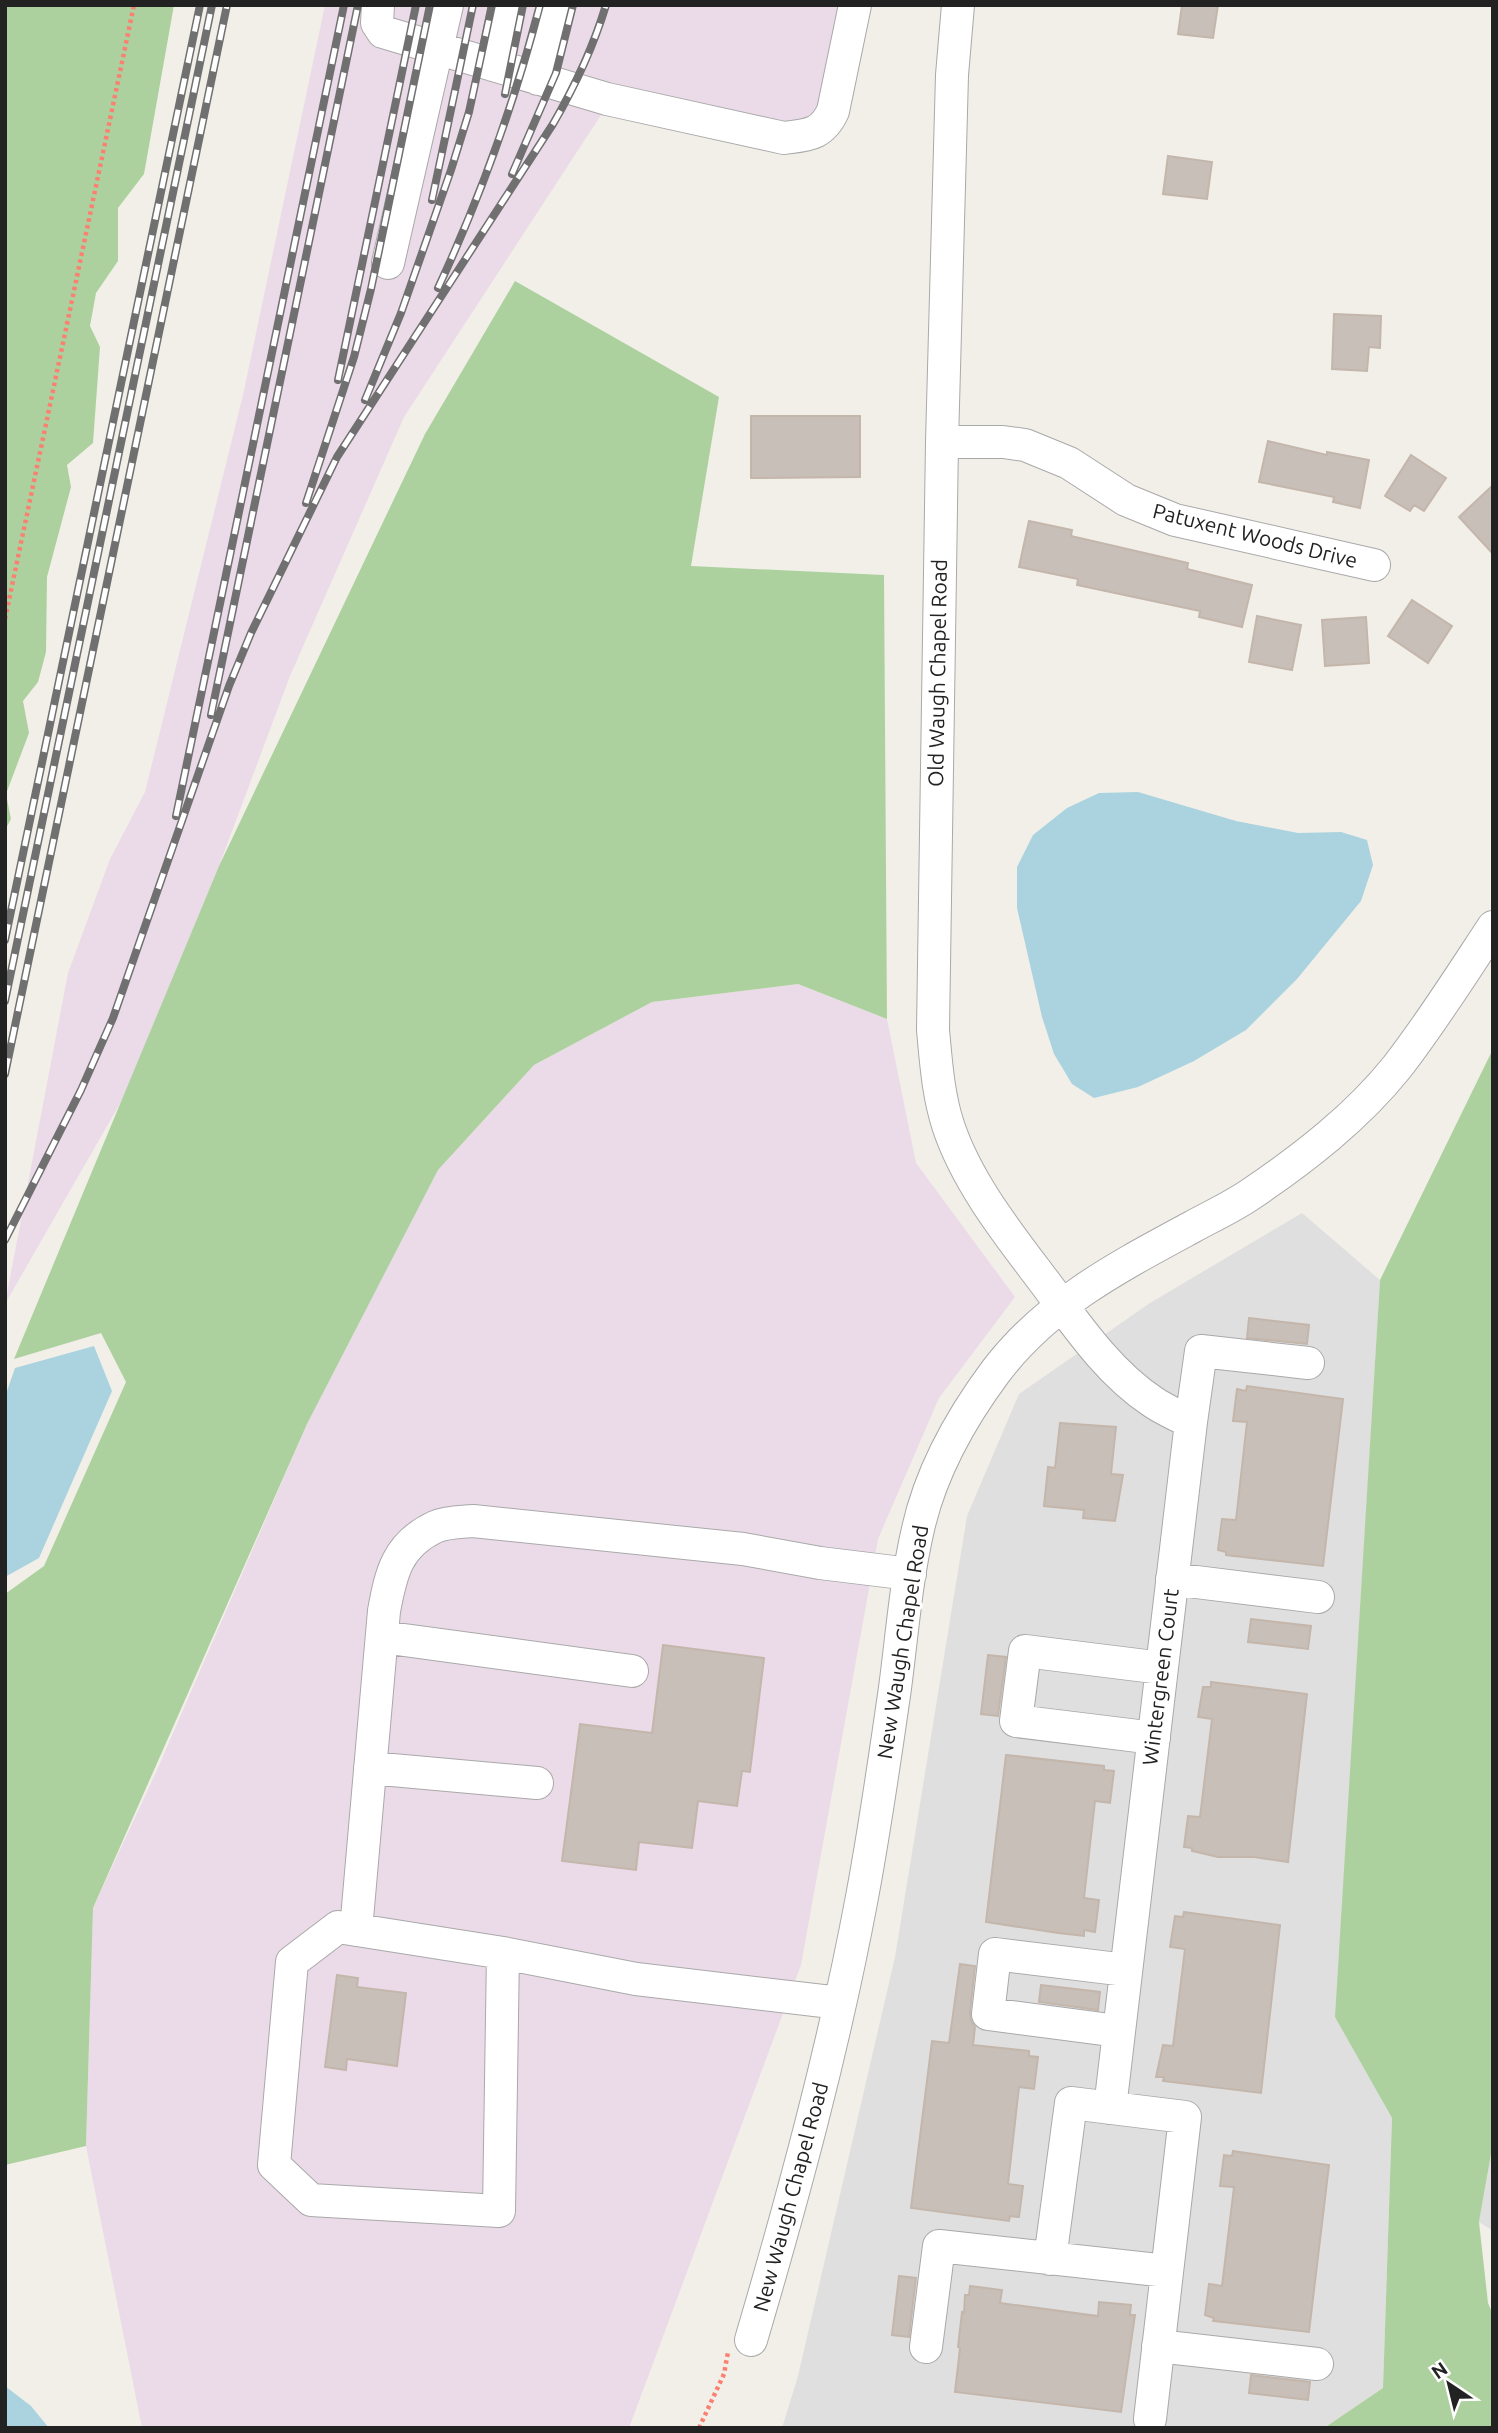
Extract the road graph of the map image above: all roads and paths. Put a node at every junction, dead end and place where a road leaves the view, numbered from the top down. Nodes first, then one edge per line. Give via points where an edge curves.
1 (134, 5) edge
2 (378, 5) edge
3 (447, 5) edge
4 (505, 5) edge
5 (556, 5) edge
6 (855, 5) edge
7 (958, 5) edge
8 (438, 49) junction
9 (493, 65) junction
10 (538, 79) junction
11 (388, 263) dead end
12 (942, 442) junction
13 (1374, 565) dead end
14 (5, 619) edge
15 (1493, 927) edge
16 (1062, 1305) junction
17 (1308, 1363) dead end
18 (1191, 1422) junction
19 (910, 1574) junction
20 (1172, 1579) junction
21 (1318, 1597) dead end
22 (382, 1637) junction
23 (1162, 1668) junction
24 (632, 1671) dead end
25 (1153, 1738) junction
26 (370, 1768) junction
27 (537, 1783) dead end
28 (356, 1930) junction
29 (503, 1952) junction
30 (1126, 1970) junction
31 (840, 2003) junction
32 (1118, 2031) junction
33 (1110, 2108) junction
34 (1050, 2259) junction
35 (1167, 2271) junction
36 (741, 2340) joint
37 (1158, 2346) junction
38 (926, 2347) dead end
39 (1317, 2364) dead end
40 (1150, 2419) dead end
41 (699, 2428) edge

1 - 14 path
2 - 8 street via 377,23 383,32
3 - 8 street
4 - 9 street
5 - 10 street
6 - 10 street via 833,111 820,130 805,135 784,138
7 - 12 street, Old Waugh Chapel Road via 951,88
8 - 9 street
8 - 11 street
9 - 10 street
12 - 13 street, Patuxent Woods Drive via 1025,445 1069,463 1126,500 1175,520
12 - 16 street, Old Waugh Chapel Road via 933,1030 937,1080 948,1125 967,1169
15 - 16 street, New Waugh Chapel Road via 1395,1070 1354,1114 1247,1197 1098,1278
16 - 18 street via 1087,1340 1121,1374 1152,1402
16 - 19 street, New Waugh Chapel Road via 1026,1335 955,1434 928,1496
17 - 18 street, Wintergreen Court via 1200,1351
18 - 20 street, Wintergreen Court
19 - 22 street via 743,1549 473,1521 437,1526 408,1545 391,1573
19 - 31 street, New Waugh Chapel Road via 879,1802
20 - 21 street
20 - 23 street, Wintergreen Court
22 - 24 street
22 - 26 street
23 - 25 street, Wintergreen Court
23 - 25 street via 1025,1651 1016,1721
25 - 30 street, Wintergreen Court
26 - 27 street
26 - 28 street
28 - 29 street
28 - 29 street via 338,1927 292,1962 274,2165 311,2200 499,2211
29 - 31 street via 636,1979
30 - 32 street, Wintergreen Court
30 - 32 street via 995,1954 988,2014
31 - 36 street, New Waugh Chapel Road via 813,2121
32 - 33 street, Wintergreen Court
33 - 34 street via 1071,2103
33 - 35 street via 1185,2117
34 - 35 street
34 - 38 street via 939,2246
35 - 37 street
36 - 41 path
37 - 39 street
37 - 40 street

